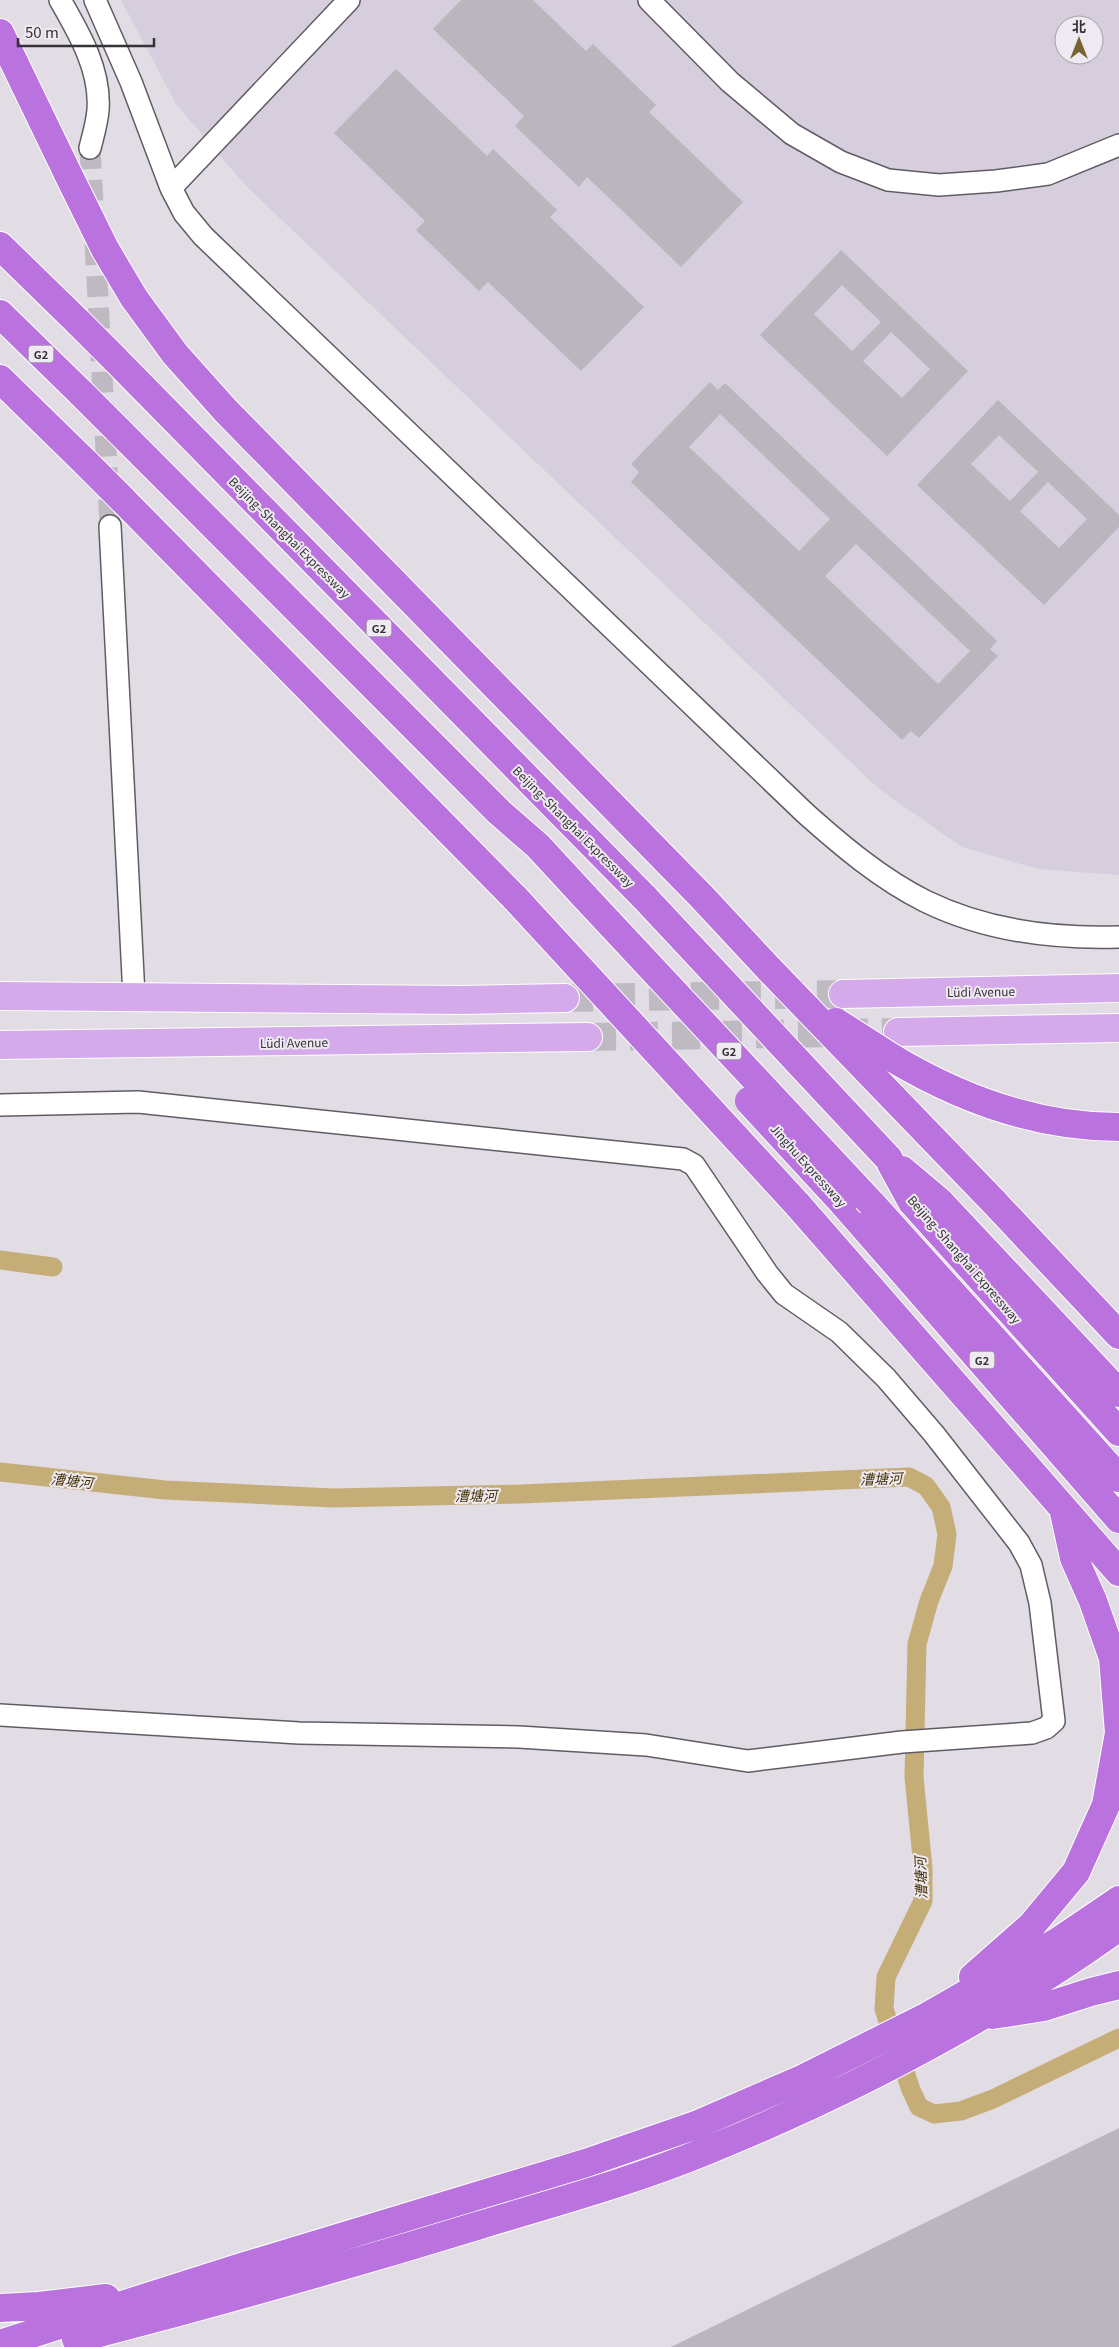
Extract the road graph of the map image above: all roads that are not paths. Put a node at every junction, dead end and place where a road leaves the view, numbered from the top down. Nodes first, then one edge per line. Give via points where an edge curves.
1 (60, 0) edge
2 (95, 0) edge
3 (349, 0) edge
4 (649, 0) edge
5 (0, 33) edge
6 (1119, 145) edge
7 (90, 148) tunnel mouth
8 (171, 188) junction
9 (0, 246) edge
10 (0, 314) edge
11 (0, 379) edge
12 (110, 526) tunnel mouth
13 (575, 898) junction
14 (1119, 936) edge
15 (770, 970) junction
16 (1119, 988) edge
17 (843, 994) tunnel mouth
18 (0, 996) edge
19 (134, 996) junction
20 (565, 998) tunnel mouth
21 (1119, 1028) edge
22 (898, 1032) tunnel mouth
23 (588, 1037) tunnel mouth
24 (0, 1045) edge
25 (0, 1105) edge
26 (1119, 1127) edge
27 (888, 1158) junction
28 (1119, 1335) edge
29 (1119, 1392) edge
30 (1119, 1432) edge
31 (1119, 1478) edge
32 (1064, 1508) junction
33 (1119, 1519) edge
34 (1119, 1572) edge
35 (0, 1715) edge
36 (1119, 1900) edge
37 (1119, 1927) edge
38 (1119, 1985) edge
39 (978, 2017) junction
40 (932, 2029) junction
41 (234, 2269) junction
42 (227, 2300) junction
43 (0, 2308) edge
44 (0, 2344) edge
45 (47, 2347) edge
46 (108, 2347) edge

1 - 7 street via 92,64 97,88 98,110
2 - 8 street via 131,82
3 - 8 street
4 - 6 street via 730,82 792,134 841,162 888,180 939,185 1048,174
5 - 15 highway, bridge via 106,249 134,298 174,354 226,411 702,896
8 - 14 street via 184,213 203,236 843,847 925,901 972,920 1035,933
9 - 27 highway, Beijing–Shanghai Expressway / G2, bridge via 645,898
10 - 13 highway, G2, bridge via 498,812 538,846
11 - 32 highway, bridge via 516,899 797,1204
12 - 19 street
13 - 31 highway, G2, bridge via 871,1203
13 - 33 highway, Jinghu Expressway / G2, bridge
15 - 26 highway, bridge via 881,1052 944,1086 980,1101 1057,1123
15 - 28 highway, bridge
16 - 17 main road, Lüdi Avenue
18 - 19 main road
19 - 20 main road
21 - 22 main road
23 - 24 main road, Lüdi Avenue
25 - 35 street via 138,1102 683,1159 694,1165 784,1294 839,1332 886,1378 1002,1520 1031,1565 1040,1603 1054,1721 1046,1728 1032,1732 902,1742 748,1761 646,1745 568,1740 397,1733 299,1733
27 - 29 highway, G2 via 940,1202
27 - 30 highway, Beijing–Shanghai Expressway / G2 via 912,1202
32 - 34 highway
32 - 40 highway via 1074,1558 1094,1601 1113,1658 1119,1733 1106,1805 1076,1872 1032,1925
36 - 40 highway
37 - 39 highway via 1073,1960
38 - 39 highway via 1044,2007
39 - 40 highway
40 - 41 highway via 855,2054 696,2125 586,2163
40 - 42 highway via 864,2080 704,2152 461,2231
41 - 43 highway via 92,2300
41 - 44 highway
42 - 45 highway
42 - 46 highway

